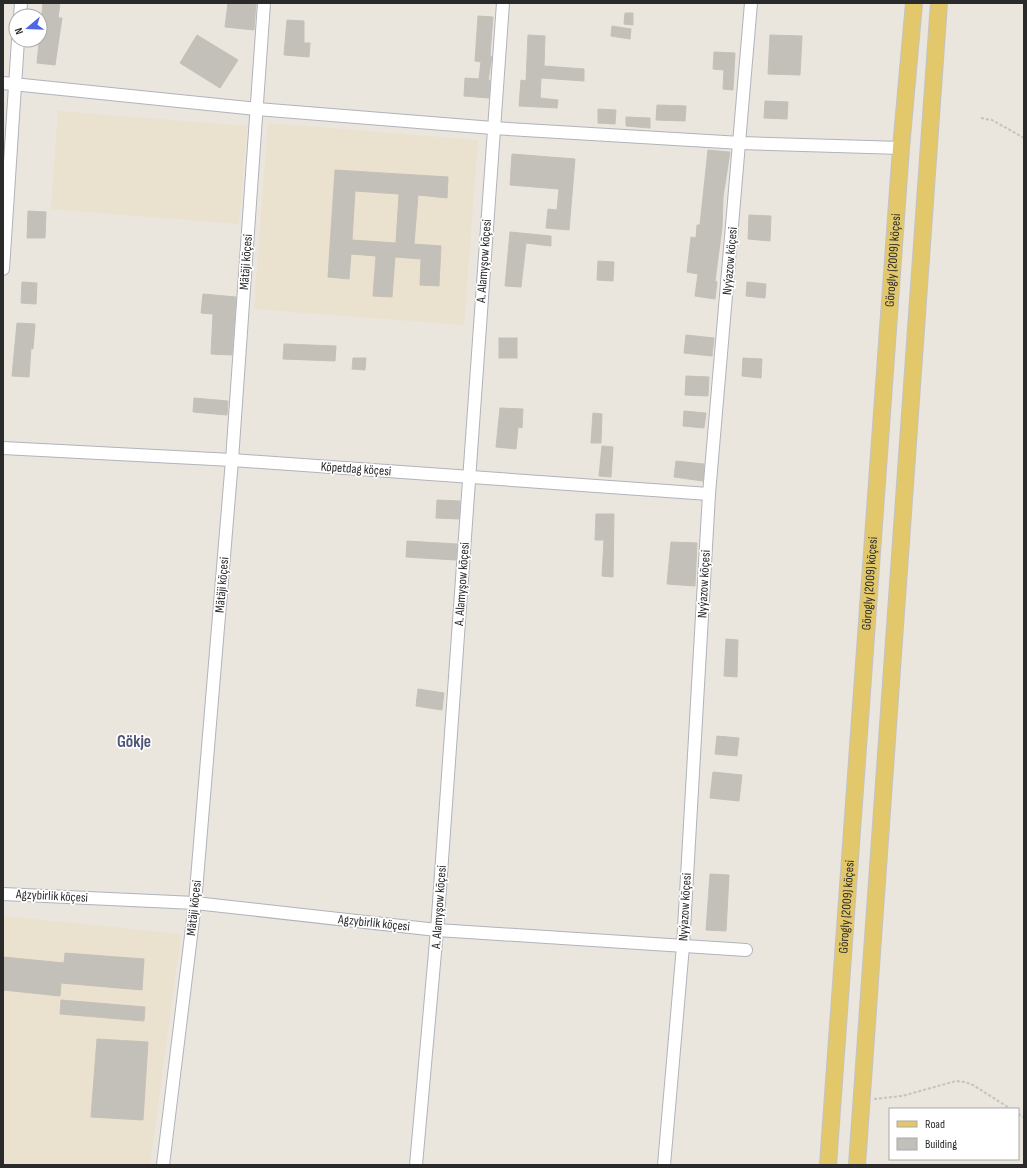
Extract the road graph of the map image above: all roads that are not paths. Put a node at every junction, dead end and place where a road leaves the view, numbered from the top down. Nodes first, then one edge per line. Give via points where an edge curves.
1 (264, 3) edge
2 (503, 3) edge
3 (751, 3) edge
4 (914, 3) edge
5 (939, 3) edge
6 (16, 48) edge
7 (9, 84) edge
8 (257, 109) junction
9 (493, 128) junction
10 (741, 143) junction
11 (901, 148) junction
12 (3, 270) edge
13 (3, 448) edge
14 (232, 460) junction
15 (470, 476) junction
16 (709, 494) junction
17 (3, 894) edge
18 (195, 903) junction
19 (438, 930) junction
20 (683, 946) junction
21 (746, 950) dead end
22 (163, 1165) edge
23 (416, 1165) edge
24 (664, 1165) edge
25 (828, 1165) edge
26 (858, 1165) edge

1 - 8 street, Mätäji köçesi
2 - 9 street, A. Alamyşow köçesi
3 - 10 street, Nyýazow köçesi
4 - 11 main road, Görogly (2009) köçesi
5 - 26 main road
6 - 7 street
7 - 8 street
7 - 12 street
8 - 9 street
8 - 14 street, Mätäji köçesi
9 - 10 street
9 - 15 street, A. Alamyşow köçesi
10 - 11 street
10 - 16 street, Nyýazow köçesi
11 - 25 main road, Görogly (2009) köçesi
13 - 14 street, Köpetdag köçesi
14 - 15 street, Köpetdag köçesi
14 - 18 street, Mätäji köçesi
15 - 16 street, Köpetdag köçesi
15 - 19 street, A. Alamyşow köçesi
16 - 20 street, Nyýazow köçesi
17 - 18 street, Agzybirlik köçesi
18 - 19 street, Agzybirlik köçesi
18 - 22 street, Mätäji köçesi
19 - 20 street, Agzybirlik köçesi
19 - 23 street, A. Alamyşow köçesi
20 - 21 street, Agzybirlik köçesi
20 - 24 street, Nyýazow köçesi

